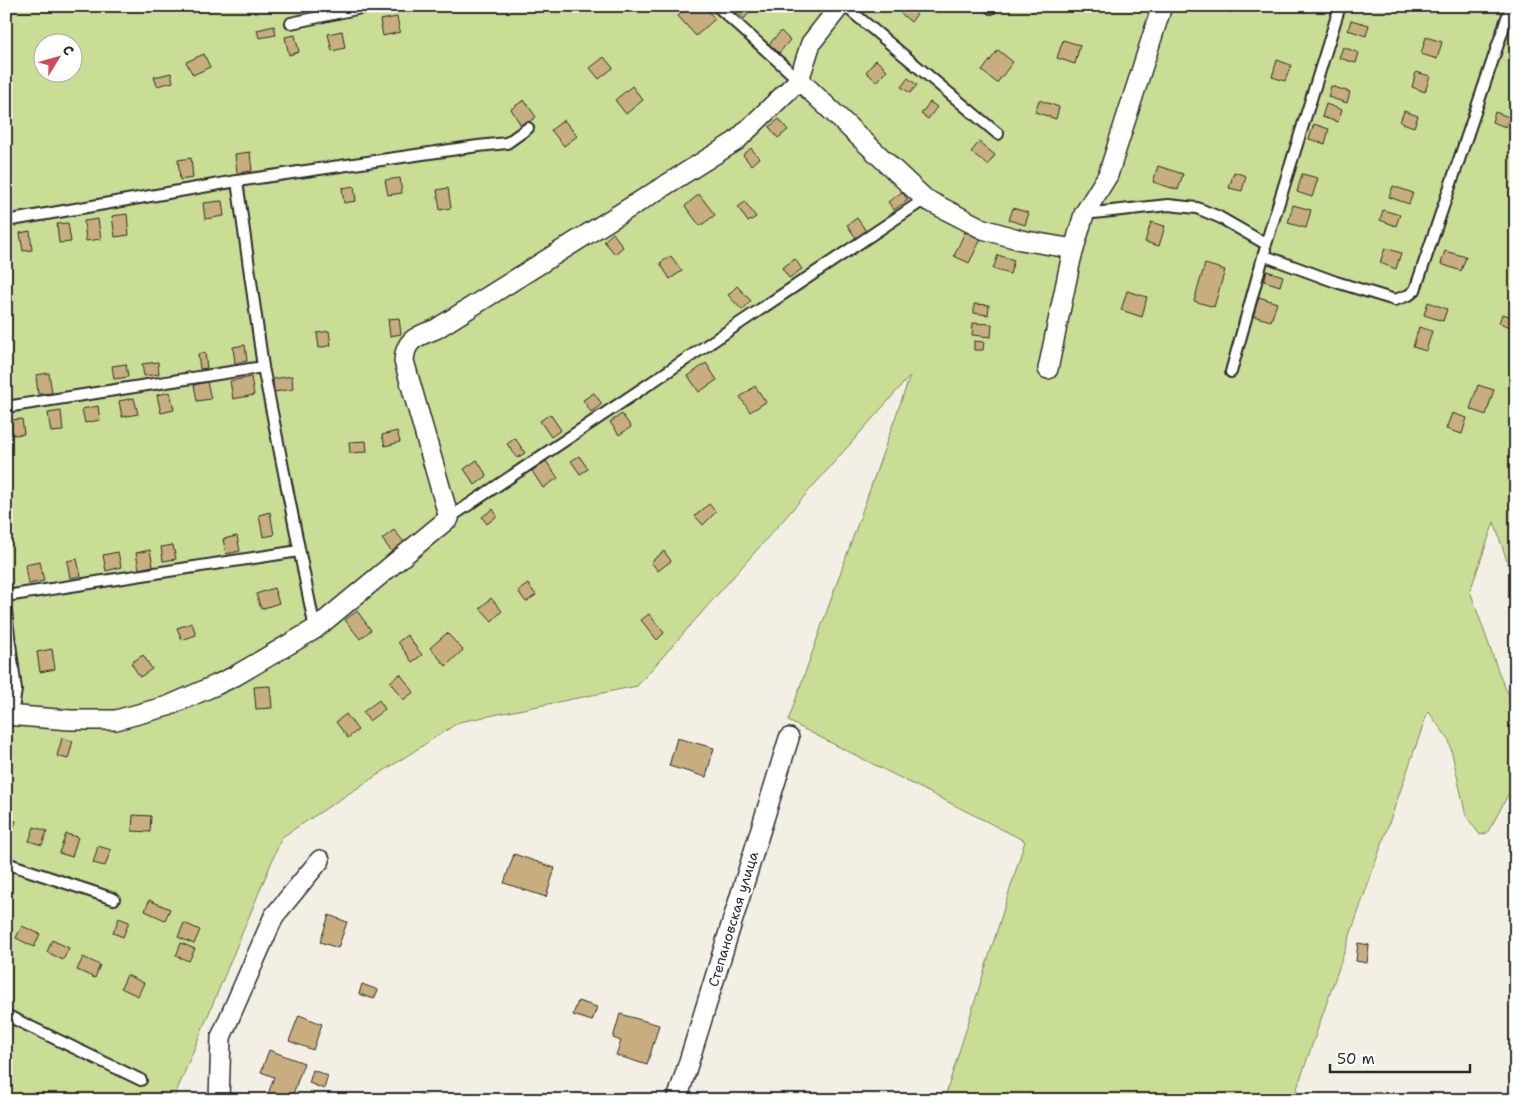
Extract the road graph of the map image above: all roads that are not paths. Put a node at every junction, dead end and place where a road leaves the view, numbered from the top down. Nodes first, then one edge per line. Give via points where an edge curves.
1 (370, 6) edge
2 (718, 6) edge
3 (840, 6) edge
4 (845, 6) edge
5 (1162, 6) edge
6 (1340, 6) edge
7 (1512, 6) edge
8 (291, 23) dead end
9 (799, 80) junction
10 (528, 128) dead end
11 (998, 134) dead end
12 (237, 181) junction
13 (925, 200) junction
14 (1084, 214) junction
15 (6, 221) edge
16 (1266, 244) junction
17 (1074, 249) junction
18 (1265, 256) junction
19 (263, 367) junction
20 (1048, 369) dead end
21 (1231, 372) dead end
22 (6, 407) edge
23 (449, 518) junction
24 (299, 551) junction
25 (6, 596) edge
26 (6, 613) edge
27 (315, 630) junction
28 (9, 715) edge
29 (789, 738) dead end
30 (320, 860) dead end
31 (6, 863) edge
32 (114, 899) dead end
33 (6, 1015) edge
34 (141, 1080) dead end
35 (219, 1100) edge
36 (677, 1100) edge

1 - 8 lane
2 - 9 lane
3 - 9 street via 811,43
4 - 11 lane
5 - 14 street via 1108,175
6 - 16 lane
7 - 18 lane via 1415,290 1409,296 1395,300
9 - 13 street
9 - 23 street via 736,141 409,343 404,361
10 - 12 lane via 507,144
12 - 15 lane
12 - 19 lane
13 - 17 street via 983,229 1021,240
13 - 23 lane
14 - 16 lane via 1168,205 1197,208
14 - 17 street
16 - 18 lane
17 - 20 street
18 - 21 lane
19 - 22 lane
19 - 24 lane
23 - 27 street
24 - 25 lane
24 - 27 lane
26 - 28 lane via 16,690
27 - 28 street via 235,676 168,706 116,720
29 - 36 street, Степановская улица
30 - 35 street via 274,916 221,1037
31 - 32 lane
33 - 34 lane

